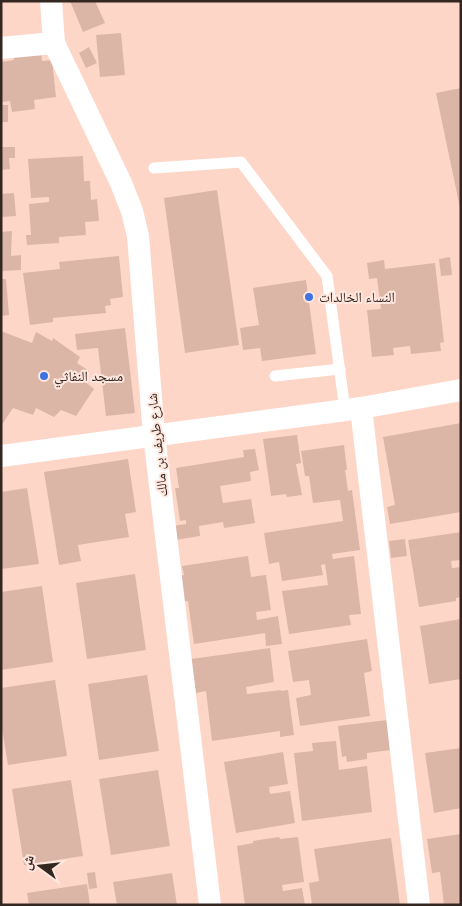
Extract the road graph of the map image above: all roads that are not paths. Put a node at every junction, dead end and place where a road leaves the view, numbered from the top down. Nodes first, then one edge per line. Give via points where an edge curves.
1 (51, 1) edge
2 (54, 43) junction
3 (1, 48) edge
4 (154, 168) dead end
5 (340, 369) junction
6 (275, 376) dead end
7 (461, 390) edge
8 (353, 409) junction
9 (154, 435) junction
10 (1, 456) edge
11 (210, 905) edge
12 (419, 905) edge

1 - 2 street, شارع طريف بن مالك
2 - 3 street
2 - 9 street, شارع طريف بن مالك via 132,211 138,236
4 - 5 lane via 241,162 327,276
5 - 6 lane
5 - 8 lane
7 - 8 street
8 - 9 street
8 - 12 street
9 - 10 street
9 - 11 street, شارع طريف بن مالك

